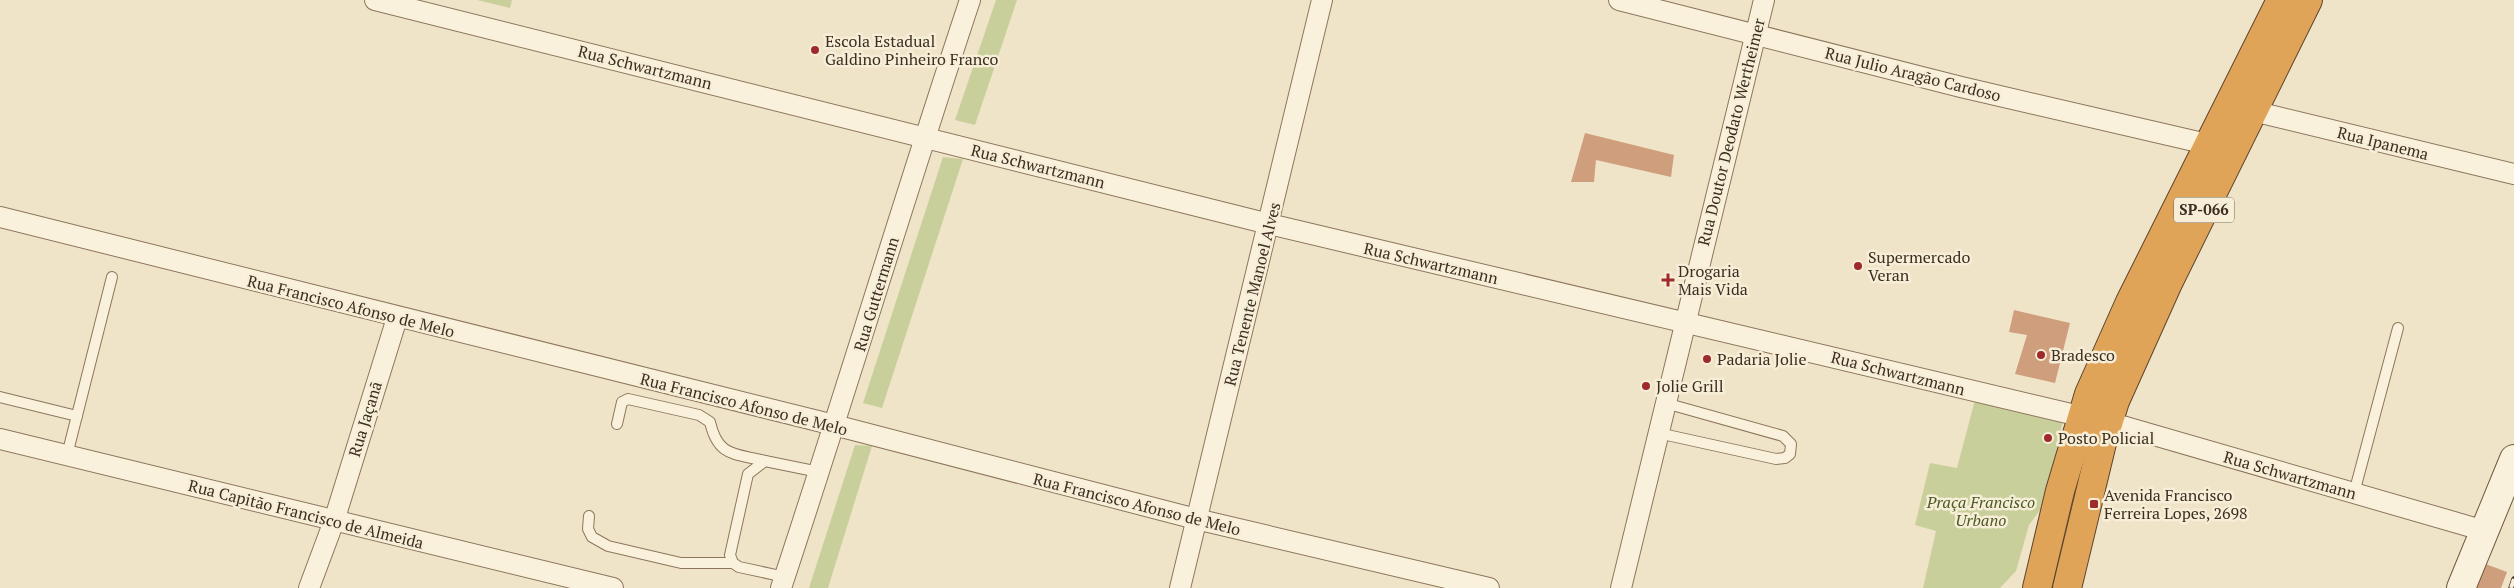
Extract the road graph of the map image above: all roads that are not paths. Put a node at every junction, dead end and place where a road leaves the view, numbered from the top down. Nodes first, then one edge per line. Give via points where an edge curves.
1 (375, 0) edge
2 (970, 0) edge
3 (1322, 0) edge
4 (1619, 0) edge
5 (1764, 0) edge
6 (2281, 0) edge
7 (2308, 0) edge
8 (1755, 34) junction
9 (2253, 111) junction
10 (924, 136) junction
11 (2238, 141) junction
12 (2207, 144) junction
13 (2514, 174) edge
14 (0, 217) edge
15 (1269, 224) junction
16 (112, 277) dead end
17 (397, 318) junction
18 (1684, 322) junction
19 (2398, 328) dead end
20 (0, 397) edge
21 (1665, 403) junction
22 (77, 416) junction
23 (2081, 417) junction
24 (2108, 423) junction
25 (617, 424) dead end
26 (834, 426) junction
27 (1658, 433) junction
28 (0, 439) edge
29 (67, 455) junction
30 (2514, 459) edge
31 (765, 461) junction
32 (819, 472) junction
33 (2354, 493) junction
34 (589, 516) dead end
35 (1196, 519) junction
36 (334, 521) junction
37 (2485, 531) junction
38 (733, 563) junction
39 (783, 582) edge
40 (309, 588) edge
41 (613, 588) edge
42 (1180, 588) edge
43 (1489, 588) edge
44 (1621, 588) edge
45 (2037, 588) edge
46 (2067, 588) edge
47 (2461, 588) edge

1 - 10 street, Rua Schwartzmann
2 - 10 street, Rua Guttermann
3 - 15 street, Rua Tenente Manoel Alves
4 - 8 street, Rua Julio Aragão Cardoso
5 - 8 street, Rua Doutor Deodato Wertheimer
6 - 12 highway, SP-066
7 - 9 highway, SP-066
8 - 12 street, Rua Julio Aragão Cardoso via 1961,88
8 - 18 street, Rua Doutor Deodato Wertheimer
9 - 11 highway, SP-066
9 - 13 street, Rua Ipanema
10 - 15 street, Rua Schwartzmann
10 - 26 street, Rua Guttermann
11 - 12 highway
11 - 24 highway, SP-066 via 2145,332
12 - 23 highway, SP-066 via 2130,302
14 - 17 street, Rua Francisco Afonso de Melo
15 - 18 street, Rua Schwartzmann
15 - 35 street, Rua Tenente Manoel Alves
16 - 22 lane
17 - 26 street, Rua Francisco Afonso de Melo
17 - 36 street, Rua Jaçanã
18 - 21 street, Rua Doutor Deodato Wertheimer
18 - 23 street, Rua Schwartzmann
19 - 33 lane
20 - 22 lane
21 - 27 street, Rua Doutor Deodato Wertheimer
21 - 27 lane via 1783,436 1791,444 1790,454 1776,459
22 - 29 lane
23 - 24 street, Rua Schwartzmann
23 - 45 highway, SP-066
24 - 33 street, Rua Schwartzmann
24 - 46 highway, SP-066
25 - 31 lane via 622,402 628,399 699,415 710,422 714,439 722,449
26 - 32 street, Rua Guttermann
26 - 35 street, Rua Francisco Afonso de Melo
27 - 44 street, Rua Doutor Deodato Wertheimer
28 - 29 street, Rua Capitão Francisco de Almeida
29 - 36 street, Rua Capitão Francisco de Almeida
30 - 37 main road
31 - 32 lane
31 - 38 lane via 748,474 730,555
32 - 39 street, Rua Guttermann
33 - 37 street, Rua Schwartzmann
34 - 38 lane via 588,529 592,537 608,546 680,563
35 - 42 street, Rua Tenente Manoel Alves
35 - 43 street, Rua Francisco Afonso de Melo
36 - 40 street, Rua Jaçanã
36 - 41 street, Rua Capitão Francisco de Almeida
37 - 47 main road
38 - 39 lane

